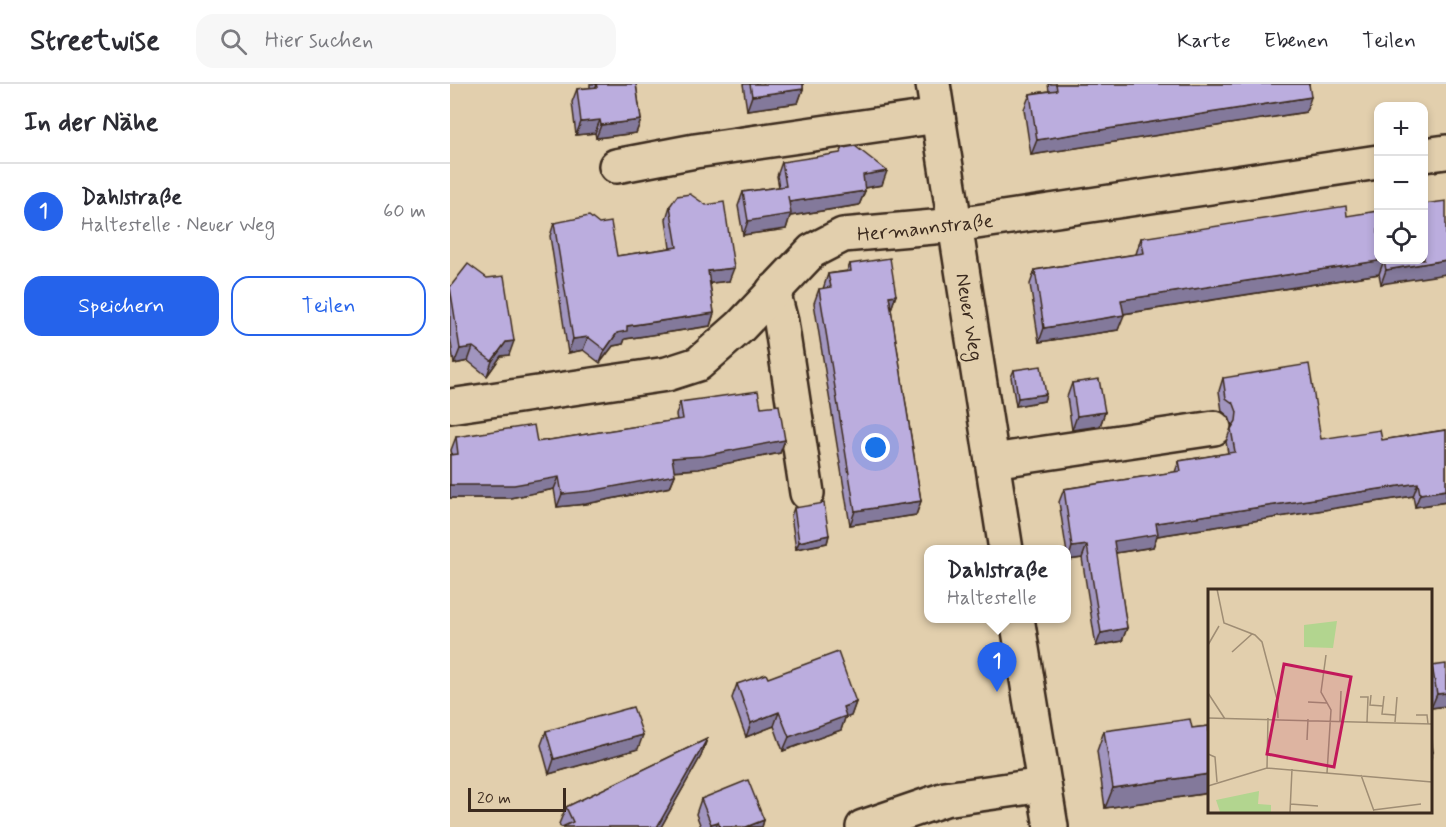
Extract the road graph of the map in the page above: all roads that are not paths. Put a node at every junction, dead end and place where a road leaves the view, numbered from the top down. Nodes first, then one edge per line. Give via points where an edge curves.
1 (933, 84) edge
2 (938, 116) junction
3 (1446, 152) edge
4 (1428, 154) edge
5 (1374, 163) edge
6 (616, 166) dead end
7 (956, 225) junction
8 (773, 291) junction
9 (450, 406) edge
10 (1214, 428) dead end
11 (992, 461) junction
12 (807, 493) dead end
13 (1005, 545) edge
14 (1018, 623) edge
15 (1044, 784) junction
16 (863, 827) edge
17 (1051, 827) edge

1 - 2 street, Neuer Weg
2 - 6 street
2 - 7 street, Neuer Weg
3 - 4 street
5 - 7 street, Hermannstraße
7 - 8 street, Hermannstraße via 843,236 812,251
7 - 11 street, Neuer Weg
8 - 9 street, Hermannstraße via 698,364 667,374
8 - 12 street
10 - 11 street
11 - 13 street, Neuer Weg
14 - 15 street
15 - 16 street via 945,799
15 - 17 street

